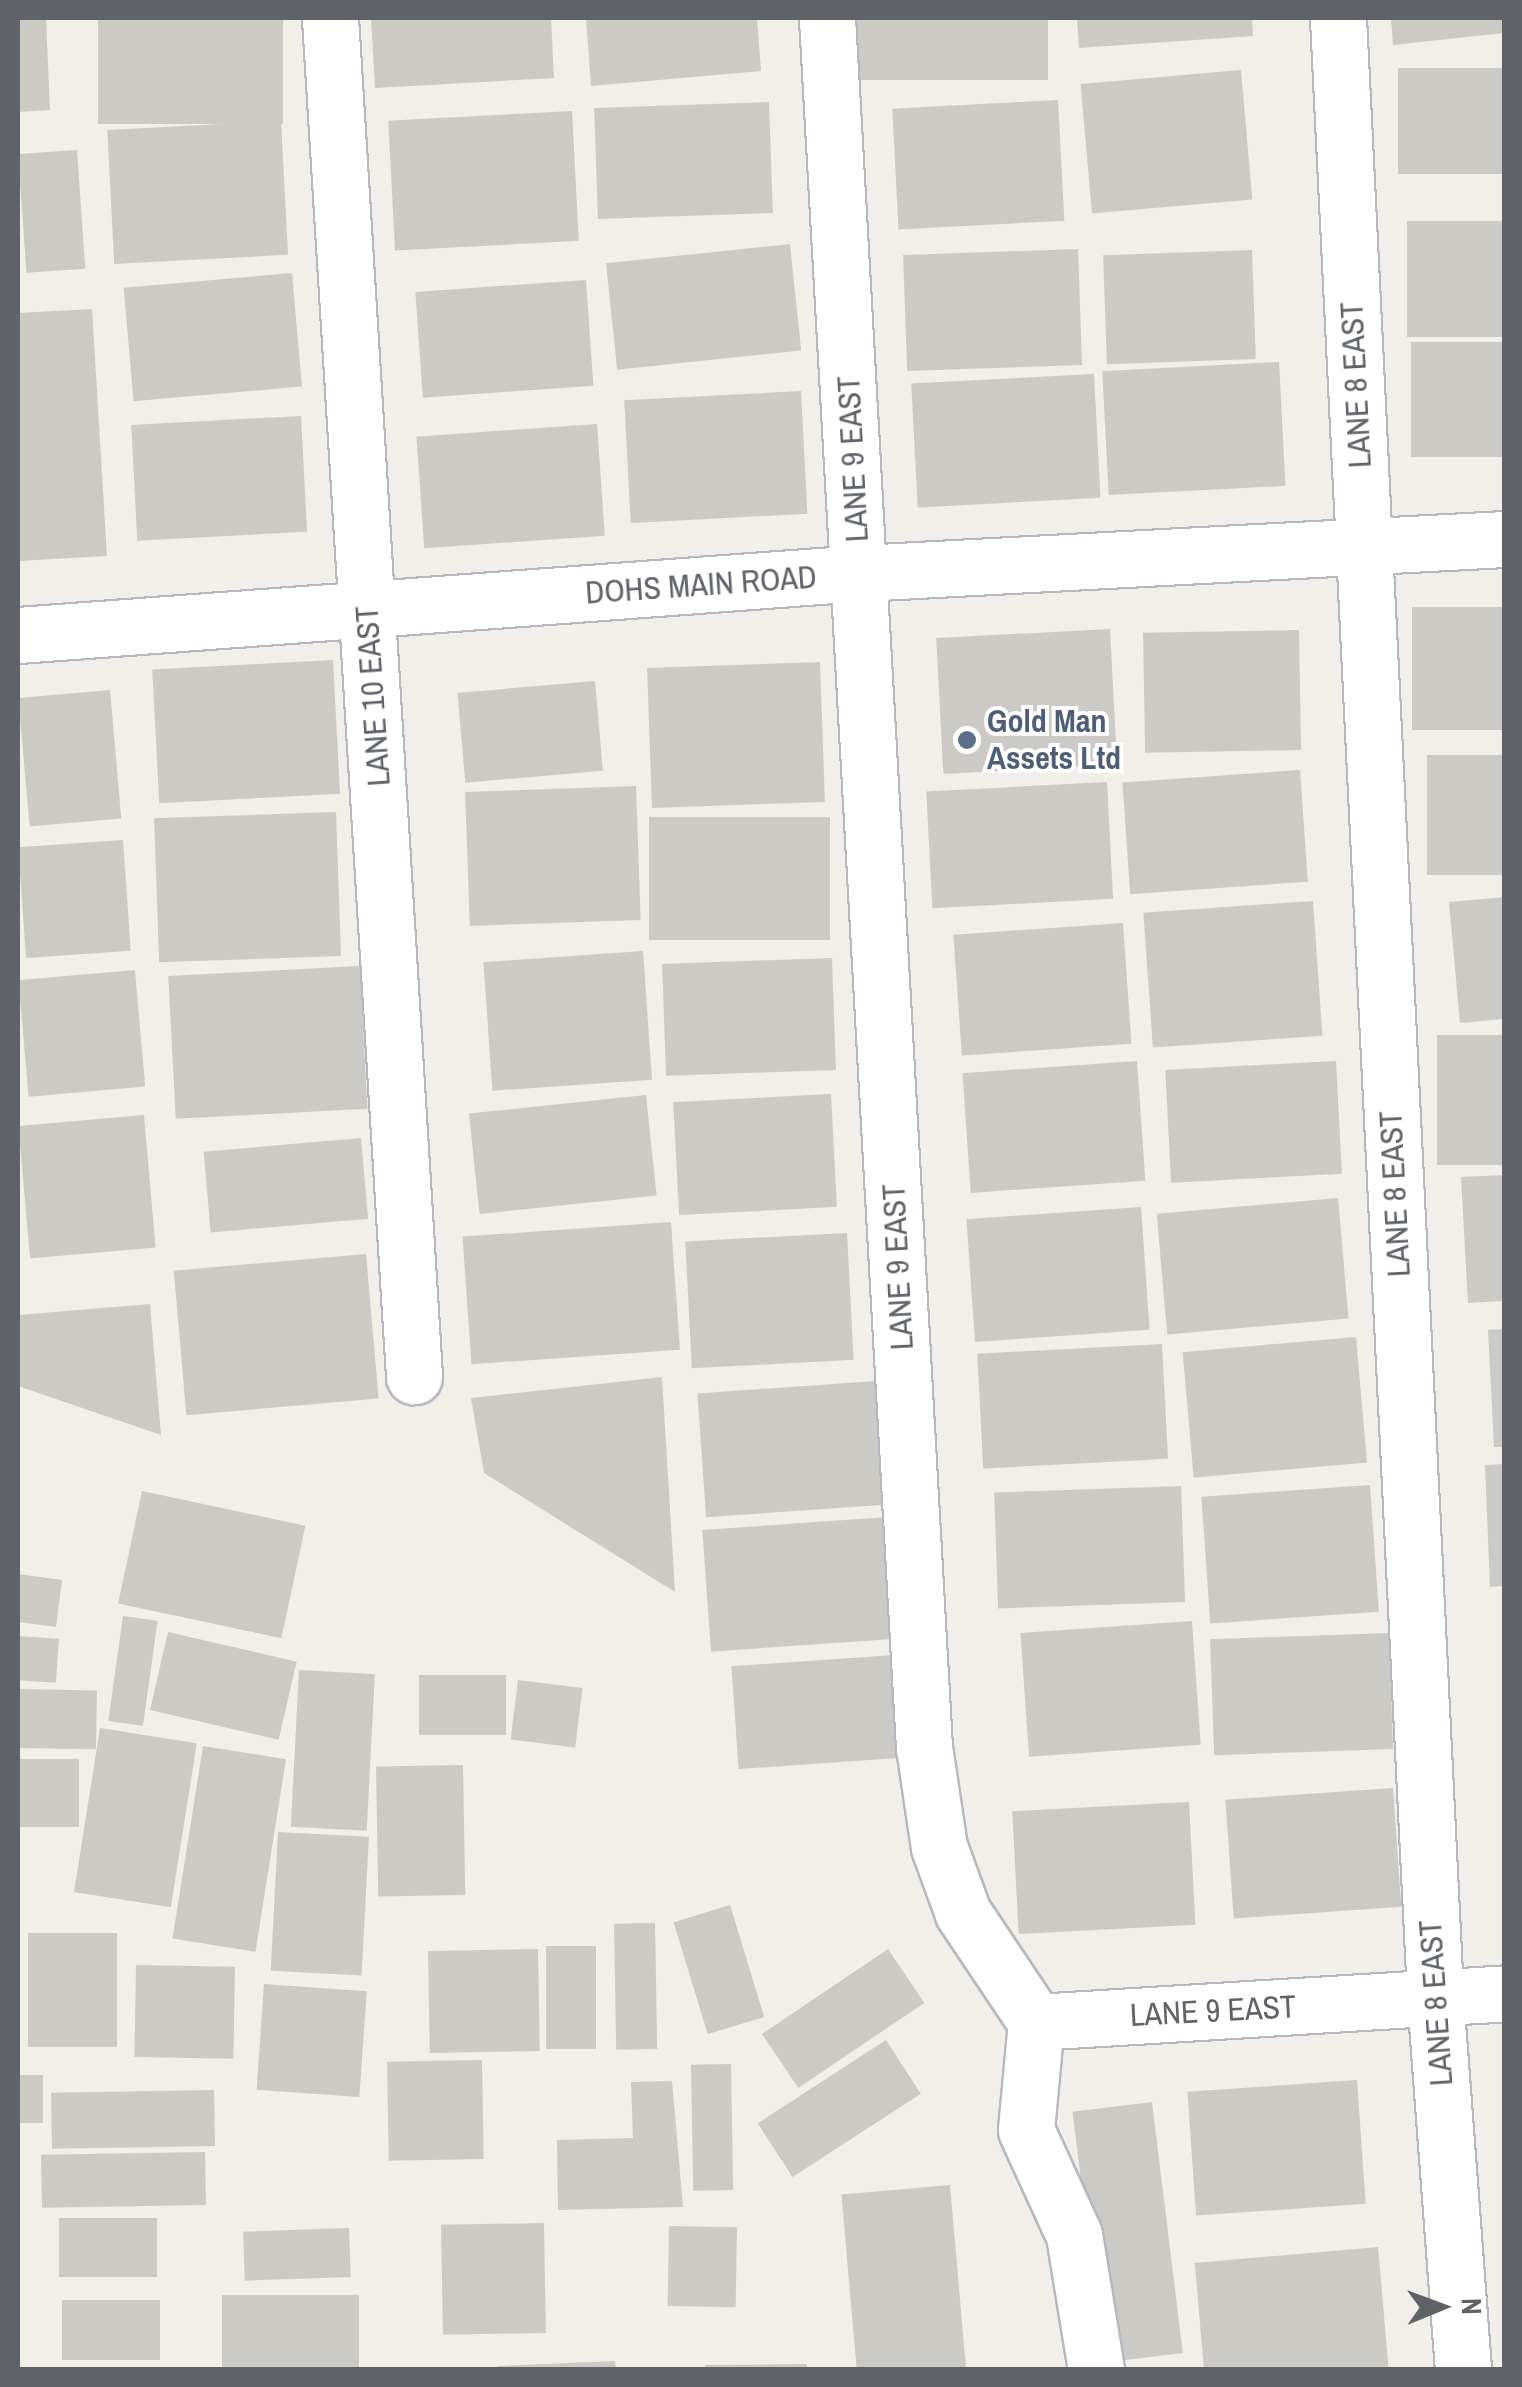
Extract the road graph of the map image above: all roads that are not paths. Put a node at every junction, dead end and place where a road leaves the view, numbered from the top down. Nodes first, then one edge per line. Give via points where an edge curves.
1 (330, 18) edge
2 (827, 18) edge
3 (1338, 18) edge
4 (1504, 540) edge
5 (1364, 545) junction
6 (860, 573) junction
7 (367, 610) junction
8 (18, 635) edge
9 (414, 1376) dead end
10 (1504, 1993) edge
11 (1435, 1997) junction
12 (1036, 2022) junction
13 (1096, 2370) edge
14 (1463, 2370) edge

1 - 7 street, LANE 10 EAST
2 - 6 street, LANE 9 EAST
3 - 5 street, LANE 8 EAST
4 - 5 street, DOHS MAIN ROAD
5 - 6 street, DOHS MAIN ROAD
5 - 11 street, LANE 8 EAST
6 - 7 street, DOHS MAIN ROAD
6 - 12 street, LANE 9 EAST via 924,1748 939,1847 963,1913
7 - 8 street, DOHS MAIN ROAD
7 - 9 street, LANE 10 EAST
10 - 11 street, LANE 9 EAST
11 - 12 street, LANE 9 EAST
11 - 14 street, LANE 8 EAST
12 - 13 street via 1026,2130 1074,2236

